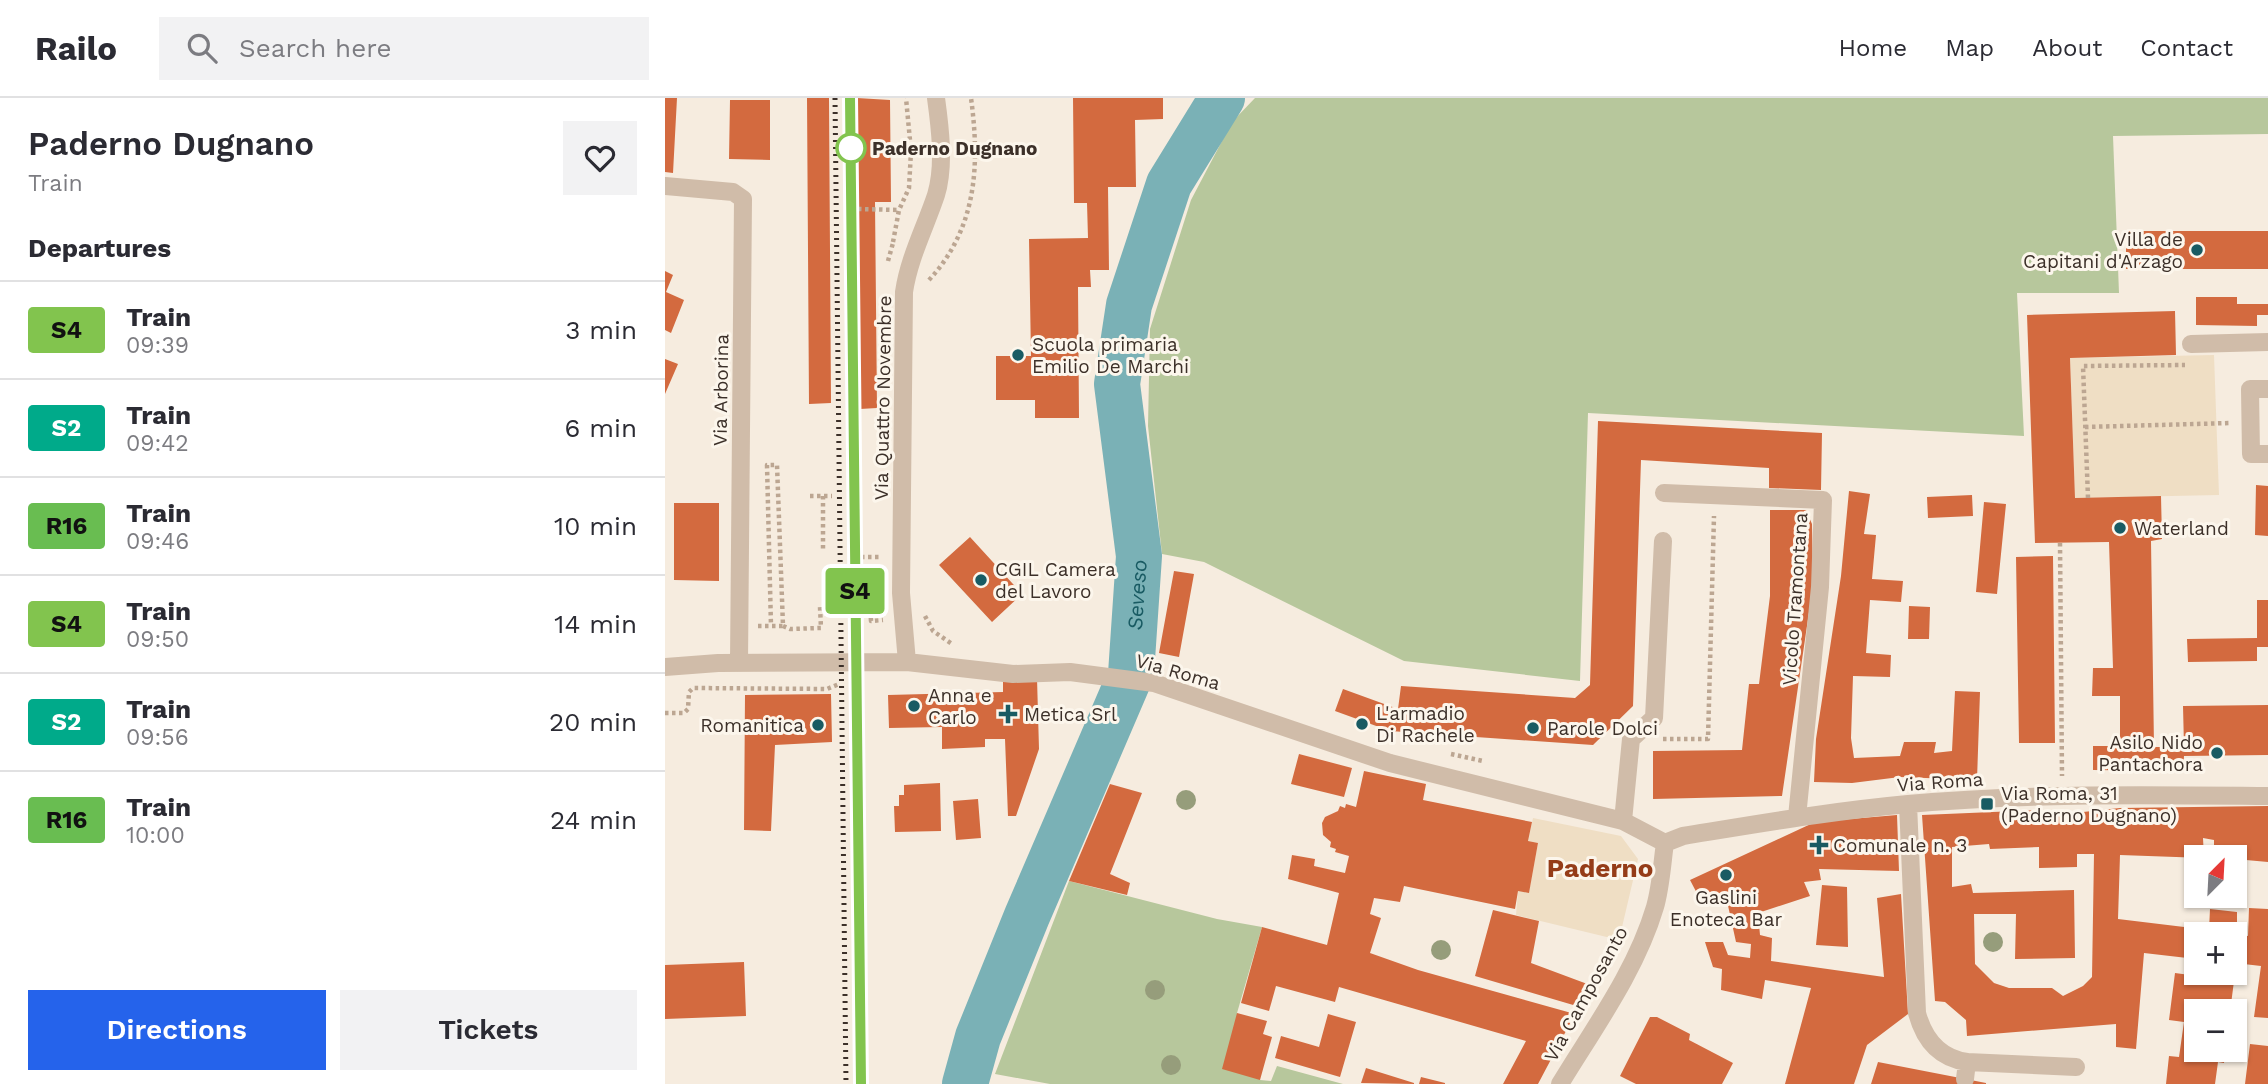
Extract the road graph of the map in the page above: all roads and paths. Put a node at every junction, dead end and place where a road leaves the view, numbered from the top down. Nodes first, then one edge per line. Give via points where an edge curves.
1 (906, 98) edge
2 (936, 98) edge
3 (971, 98) edge
4 (665, 186) edge
5 (858, 209) dead end
6 (899, 210) junction
7 (893, 242) dead end
8 (925, 288) dead end
9 (2268, 342) edge
10 (2191, 344) joint
11 (2268, 389) edge
12 (2250, 422) junction
13 (2085, 427) junction
14 (2268, 454) edge
15 (1664, 493) dead end
16 (1714, 495) junction
17 (810, 496) dead end
18 (823, 496) junction
19 (832, 496) dead end
20 (2088, 498) dead end
21 (1663, 541) dead end
22 (2060, 543) dead end
23 (823, 552) dead end
24 (861, 557) dead end
25 (878, 558) dead end
26 (870, 604) dead end
27 (923, 604) dead end
28 (820, 607) dead end
29 (871, 621) dead end
30 (783, 626) junction
31 (963, 650) dead end
32 (907, 662) junction
33 (739, 663) junction
34 (665, 667) edge
35 (848, 683) dead end
36 (665, 713) edge
37 (1631, 739) junction
38 (1447, 754) dead end
39 (1485, 762) dead end
40 (2062, 787) dead end
41 (2268, 796) edge
42 (1907, 804) junction
43 (1797, 817) junction
44 (1623, 821) junction
45 (1665, 843) junction
46 (2076, 1067) dead end
47 (1560, 1084) edge

1 - 6 path via 911,163 909,188
2 - 32 street, Via Quattro Novembre via 940,177 904,292 901,593
3 - 8 path via 977,160 974,193 955,248
4 - 33 street, Via Arborina via 733,192 743,199
5 - 6 path
6 - 7 path
9 - 10 street
10 - 13 path via 2189,365 2083,366
11 - 12 street via 2250,390
12 - 13 path
12 - 14 street via 2251,454
13 - 20 path
15 - 16 street, Vicolo Tramontana
16 - 37 path via 1708,739
16 - 43 street, Vicolo Tramontana via 1823,500 1820,587
17 - 18 path
18 - 19 path
18 - 23 path
21 - 37 street via 1654,718
22 - 40 path
24 - 25 path
26 - 29 path
27 - 31 path via 933,631
28 - 30 path via 821,628
30 - 30 path via 780,554 777,465 767,466 772,626
32 - 33 street, Via Roma
32 - 44 street, Via Roma via 1013,674 1091,674 1154,683 1390,763
33 - 34 street, Via Roma
35 - 36 path via 827,689 693,688 684,713
37 - 44 street
38 - 39 path
41 - 42 street, Via Roma via 2075,794
42 - 43 street, Via Roma
42 - 46 street via 1920,1025 1933,1045 1966,1070
43 - 45 street, Via Roma via 1682,836
44 - 45 street, Via Roma
45 - 47 street, Via Camposanto via 1655,904 1643,938

